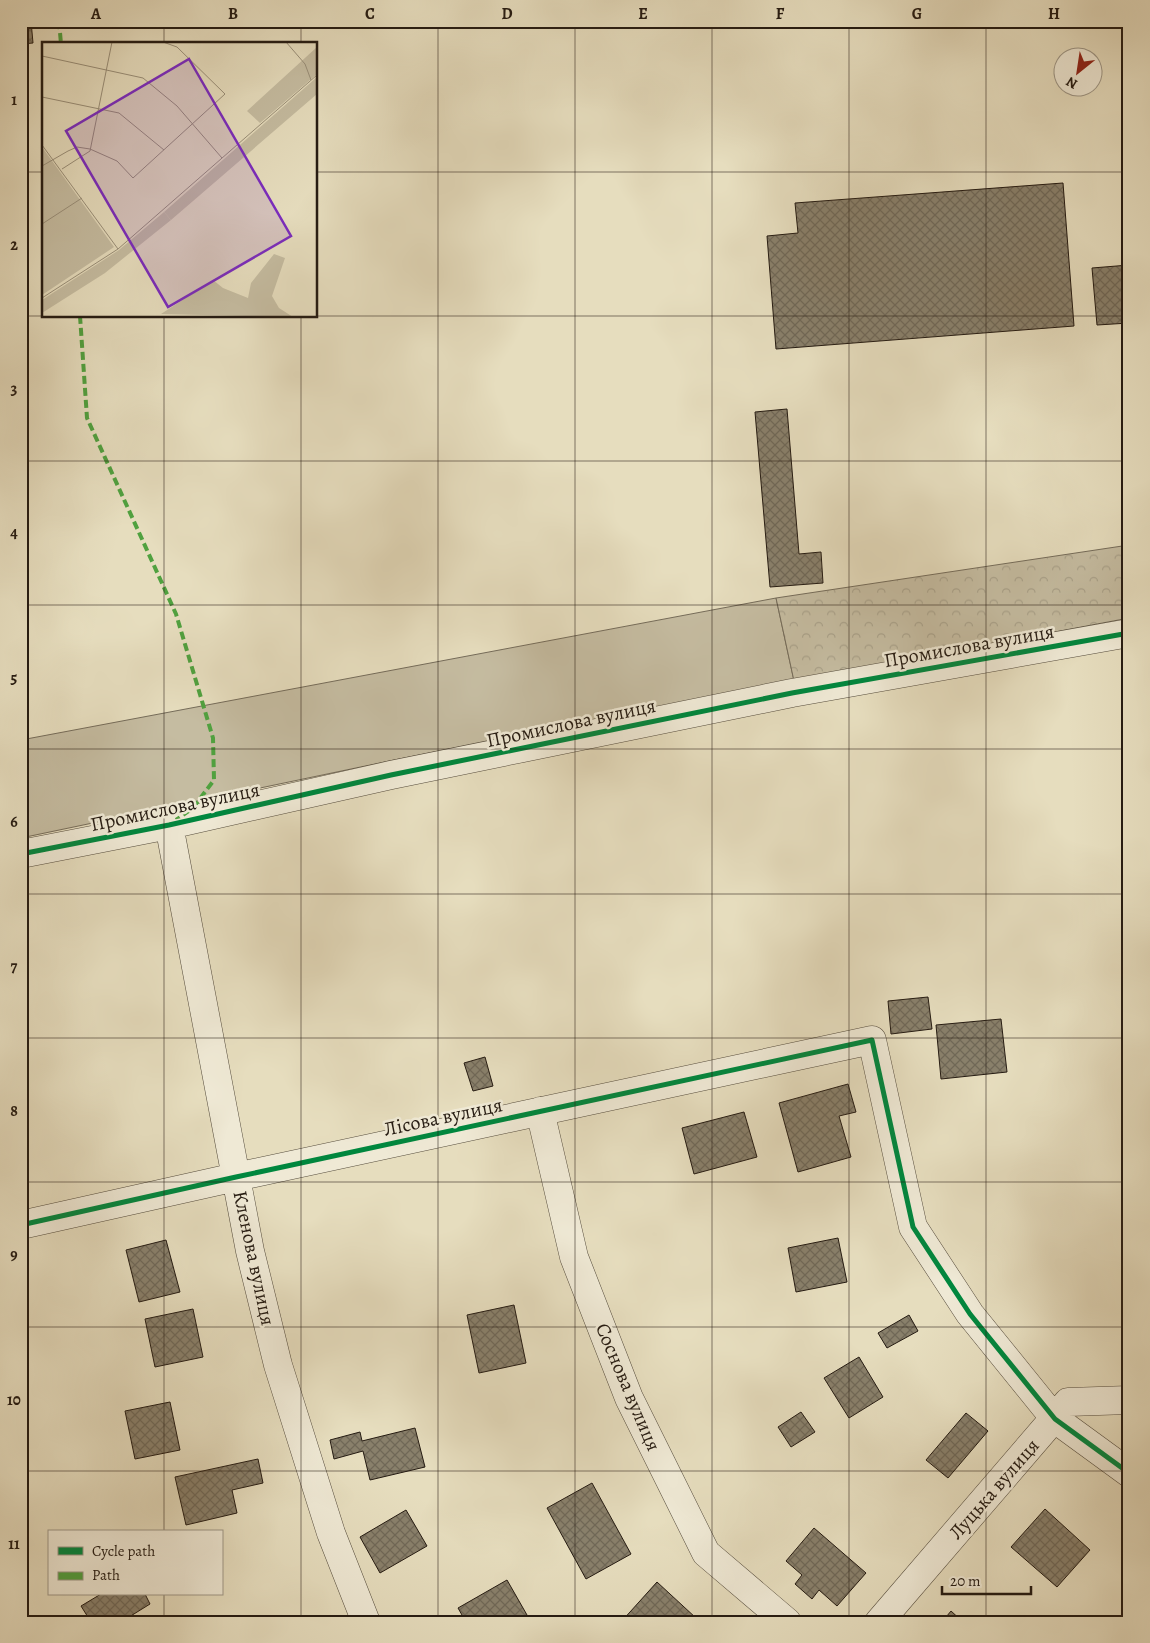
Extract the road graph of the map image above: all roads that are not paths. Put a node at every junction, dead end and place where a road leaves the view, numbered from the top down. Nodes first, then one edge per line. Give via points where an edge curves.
1 (1129, 633) edge
2 (170, 825) junction
3 (21, 854) edge
4 (540, 1111) junction
5 (236, 1177) junction
6 (21, 1225) edge
7 (1129, 1400) edge
8 (1055, 1419) junction
9 (1129, 1473) edge
10 (366, 1622) edge
11 (787, 1622) edge
12 (879, 1622) edge

1 - 2 street, Промислова вулиця via 792,693 391,775
2 - 3 street, Промислова вулиця
2 - 5 street, Кленова вулиця
4 - 5 street, Лісова вулиця
4 - 8 street, Лісова вулиця via 872,1040 914,1227 970,1314
4 - 11 street, Соснова вулиця via 574,1256 629,1398 706,1553
5 - 6 street, Лісова вулиця
5 - 10 street, Кленова вулиця via 278,1365 331,1533
7 - 8 street, Луцька вулиця via 1068,1402
8 - 9 street
8 - 12 street, Луцька вулиця

